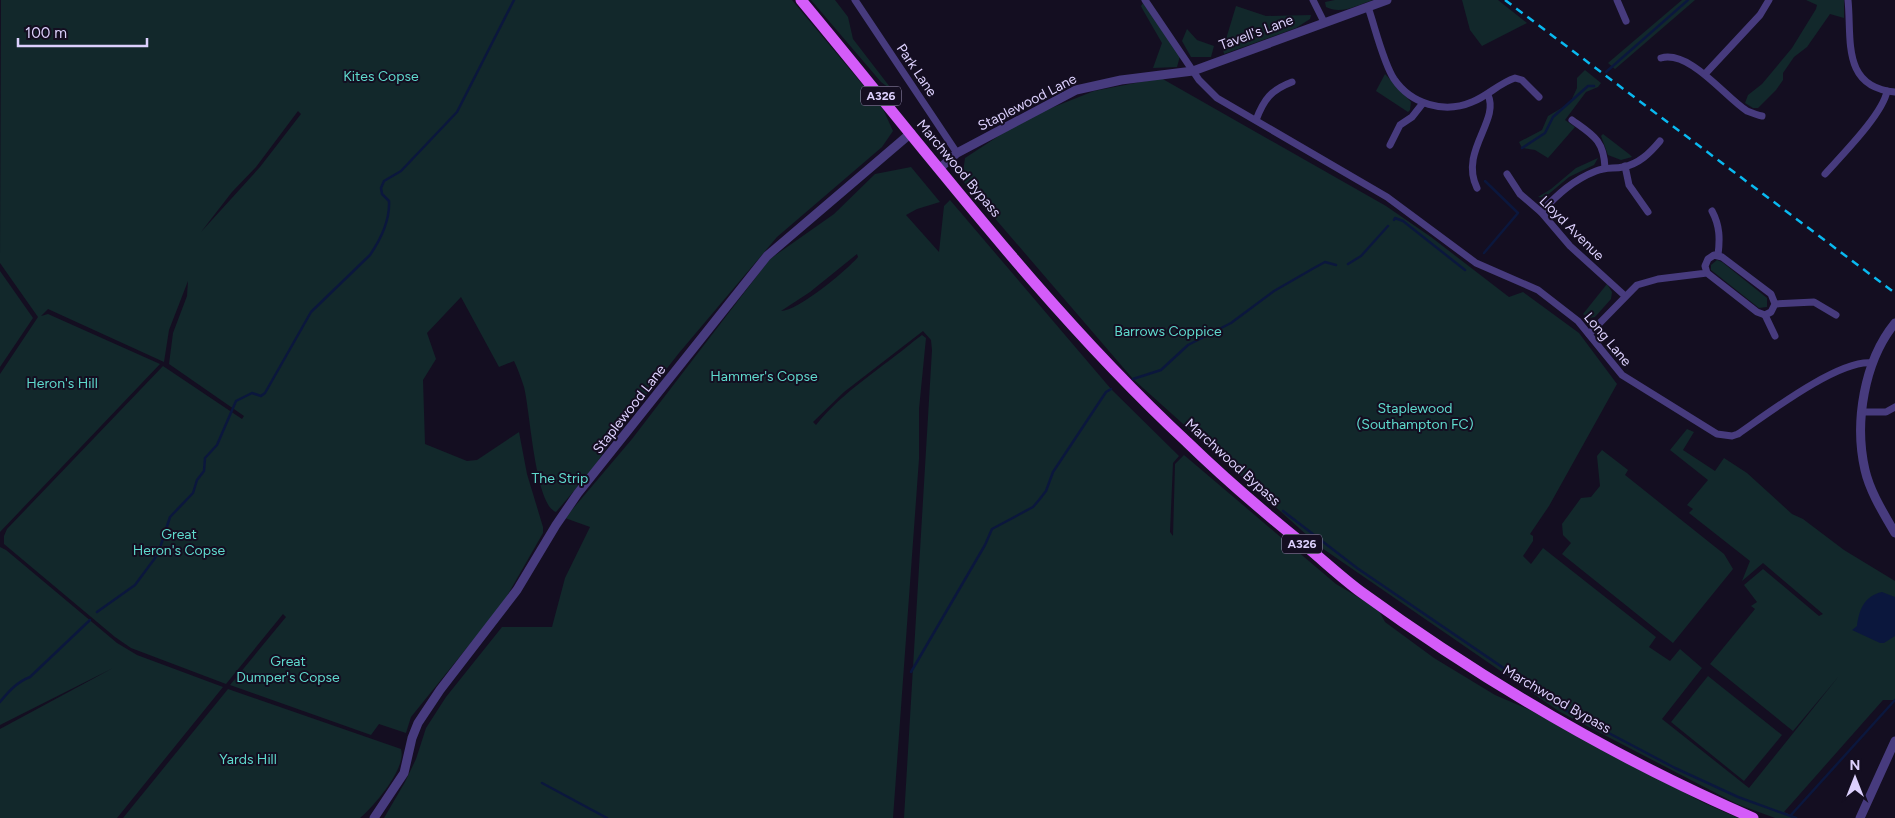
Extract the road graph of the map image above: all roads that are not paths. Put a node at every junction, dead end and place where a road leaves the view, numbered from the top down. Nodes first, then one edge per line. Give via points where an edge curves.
1 (801, 0) edge
2 (1145, 0) edge
3 (1313, 0) edge
4 (1387, 0) edge
5 (1617, 0) edge
6 (1769, 0) edge
7 (1848, 0) edge
8 (857, 1) edge
9 (1368, 7) junction
10 (1626, 21) dead end
11 (1324, 22) junction
12 (1661, 58) dead end
13 (1192, 71) junction
14 (1705, 74) junction
15 (1292, 82) dead end
16 (1891, 91) edge
17 (1488, 94) junction
18 (1539, 96) dead end
19 (1422, 102) junction
20 (1762, 116) dead end
21 (1256, 120) junction
22 (1572, 120) dead end
23 (911, 133) junction
24 (1660, 140) dead end
25 (1390, 145) dead end
26 (957, 153) junction
27 (1625, 166) junction
28 (940, 168) junction
29 (1605, 168) junction
30 (1507, 174) dead end
31 (1825, 174) dead end
32 (1477, 188) dead end
33 (1712, 211) dead end
34 (1541, 212) junction
35 (1648, 212) dead end
36 (1718, 256) junction
37 (1707, 273) junction
38 (1624, 295) junction
39 (1775, 304) junction
40 (1765, 314) junction
41 (1836, 315) dead end
42 (1895, 323) edge
43 (1589, 334) junction
44 (1775, 336) dead end
45 (1872, 363) junction
46 (1895, 407) edge
47 (1863, 412) junction
48 (1895, 533) edge
49 (1895, 741) edge
50 (374, 818) edge
51 (1753, 818) edge
52 (1860, 818) edge

1 - 23 main road, Marchwood Bypass / A326
2 - 13 street, Long Lane
3 - 11 street
4 - 9 street, Tavell's Lane
5 - 10 street
6 - 14 street via 1760,15
7 - 16 street via 1854,65 1865,81
8 - 26 street, Park Lane
9 - 11 street, Tavell's Lane
9 - 19 street via 1394,78 1404,91
11 - 13 street, Tavell's Lane
12 - 14 street via 1675,57
13 - 21 street, Long Lane via 1212,93
13 - 26 street, Staplewood Lane via 1121,80 1076,90
14 - 20 street via 1748,112
15 - 21 street via 1273,91
16 - 31 street via 1861,133
17 - 18 street via 1515,78 1522,80
17 - 19 street via 1455,107
17 - 32 street via 1490,108 1473,158 1473,180
19 - 25 street via 1412,118 1400,125
21 - 43 street, Long Lane via 1388,197 1476,263 1538,290
22 - 29 street via 1599,141
23 - 28 main road, Marchwood Bypass / A326
23 - 50 street, Staplewood Lane via 767,256 578,493 517,590 418,723 404,773
24 - 27 street via 1648,155
26 - 28 street, Staplewood Lane
27 - 29 street
27 - 35 street via 1630,185
28 - 51 main road, Marchwood Bypass / A326 via 1040,288 1186,442 1359,591 1434,643 1547,713 1670,779
29 - 34 street via 1569,184
30 - 34 street, Lloyd Avenue via 1520,194
33 - 36 street via 1718,222
34 - 38 street, Lloyd Avenue via 1570,246
36 - 37 street via 1708,259
36 - 39 street via 1770,294
37 - 38 street via 1648,280
37 - 40 street via 1757,312
38 - 43 street
39 - 40 street via 1771,312
39 - 41 street via 1814,302
40 - 44 street
42 - 45 street via 1884,337
43 - 45 street, Long Lane via 1622,375 1700,425 1724,436 1738,434 1844,368 1856,363
45 - 47 street
46 - 47 street via 1886,412
47 - 48 street via 1861,439 1865,471
49 - 52 street

